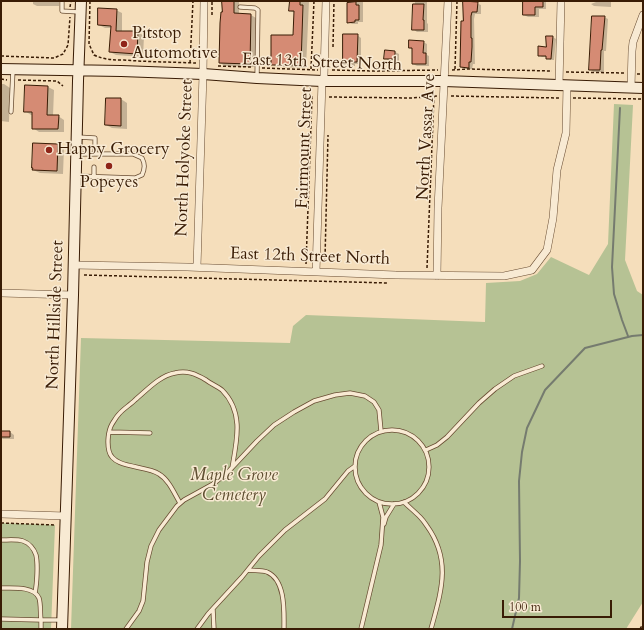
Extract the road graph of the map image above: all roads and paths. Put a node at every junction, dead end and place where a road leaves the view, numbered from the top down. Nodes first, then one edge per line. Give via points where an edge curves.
1 (62, 1) edge
2 (71, 1) edge
3 (81, 1) edge
4 (90, 1) edge
5 (192, 1) edge
6 (204, 1) edge
7 (314, 1) edge
8 (326, 1) edge
9 (334, 1) edge
10 (448, 1) edge
11 (457, 1) edge
12 (561, 1) edge
13 (240, 7) dead end
14 (70, 11) junction
15 (81, 12) junction
16 (643, 15) edge
17 (333, 47) dead end
18 (1, 56) edge
19 (190, 63) junction
20 (218, 66) dead end
21 (257, 68) junction
22 (1, 69) edge
23 (13, 69) junction
24 (203, 69) junction
25 (311, 69) junction
26 (78, 70) junction
27 (324, 70) junction
28 (445, 70) junction
29 (455, 70) junction
30 (560, 72) junction
31 (631, 74) junction
32 (643, 74) edge
33 (257, 78) junction
34 (1, 79) edge
35 (13, 80) junction
36 (322, 81) junction
37 (444, 82) junction
38 (564, 85) junction
39 (63, 86) dead end
40 (631, 88) junction
41 (643, 88) edge
42 (312, 96) dead end
43 (434, 96) junction
44 (444, 96) junction
45 (329, 97) dead end
46 (567, 98) junction
47 (643, 99) edge
48 (12, 112) dead end
49 (328, 136) dead end
50 (77, 137) junction
51 (76, 154) junction
52 (95, 154) junction
53 (94, 168) dead end
54 (76, 176) junction
55 (94, 177) junction
56 (322, 262) dead end
57 (306, 264) dead end
58 (73, 265) junction
59 (197, 267) junction
60 (427, 268) dead end
61 (316, 272) junction
62 (84, 274) dead end
63 (437, 276) junction
64 (388, 283) dead end
65 (1, 293) edge
66 (73, 295) junction
67 (542, 366) dead end
68 (381, 431) junction
69 (110, 432) junction
70 (150, 433) dead end
71 (426, 450) junction
72 (355, 466) junction
73 (232, 468) junction
74 (379, 502) junction
75 (404, 502) junction
76 (180, 503) junction
77 (394, 504) junction
78 (1, 514) edge
79 (66, 516) junction
80 (1, 523) edge
81 (55, 525) dead end
82 (382, 527) junction
83 (1, 540) edge
84 (248, 570) junction
85 (1, 588) edge
86 (35, 593) junction
87 (213, 609) junction
88 (1, 619) edge
89 (41, 620) junction
90 (643, 624) edge
91 (62, 625) edge
92 (41, 629) edge
93 (126, 629) edge
94 (197, 629) edge
95 (214, 629) edge
96 (284, 629) edge
97 (361, 629) edge
98 (431, 629) edge
99 (640, 629) edge

1 - 14 lane via 62,11
2 - 14 path
3 - 15 main road, North Hillside Street
4 - 19 path via 89,44 94,55 102,59
5 - 19 path
6 - 24 street, North Holyoke Street
7 - 25 path
8 - 27 street, Fairmount Street
9 - 17 path
10 - 28 street, North Vassar Ave
11 - 29 path
12 - 30 street
13 - 21 lane via 258,10
14 - 15 lane
14 - 18 path via 68,45 64,54 54,58
15 - 26 main road, North Hillside Street
16 - 31 street via 633,42
19 - 24 path
20 - 21 path
21 - 25 path
21 - 33 lane
22 - 23 main road, East 13th Street North
23 - 26 main road, East 13th Street North
23 - 35 lane
24 - 26 main road, East 13th Street North
24 - 33 main road, East 13th Street North
24 - 59 street, North Holyoke Street
25 - 27 path
26 - 50 main road, North Hillside Street
27 - 28 path
27 - 36 street, Fairmount Street
28 - 29 path
28 - 37 street, North Vassar Ave
29 - 30 path
30 - 31 path
30 - 38 street
31 - 32 path
31 - 40 street
33 - 36 main road, East 13th Street North
34 - 35 path
35 - 39 path via 57,81
35 - 48 lane
36 - 37 main road, East 13th Street North
36 - 61 street, Fairmount Street
37 - 38 main road, East 13th Street North
37 - 44 street, North Vassar Ave
38 - 40 main road, East 13th Street North
38 - 46 street
40 - 41 main road, East 13th Street North
42 - 57 path
43 - 44 path
43 - 45 path
43 - 60 path
44 - 46 path
44 - 63 street, North Vassar Ave
46 - 47 path
46 - 63 street, East 12th Street North via 566,133 557,170 547,250 540,260 532,270 504,276
49 - 56 path via 325,259
50 - 51 main road, North Hillside Street
50 - 52 lane via 95,138
51 - 52 lane
51 - 54 main road, North Hillside Street
52 - 55 lane via 133,154 142,158 144,170 142,175 135,178
53 - 55 lane
54 - 55 lane
54 - 58 main road, North Hillside Street
58 - 59 street, East 12th Street North
58 - 66 main road, North Hillside Street
59 - 61 street, East 12th Street North
61 - 63 street, East 12th Street North
62 - 64 path
65 - 66 street
66 - 79 main road, North Hillside Street
67 - 71 lane via 514,376 495,389 447,438
68 - 71 lane via 407,433 418,440
68 - 72 lane via 361,446
68 - 73 lane via 379,410 374,402 365,396 350,393 335,395 314,401 274,425
69 - 70 lane
69 - 73 lane via 118,414 163,377 185,371 196,374 220,389 235,409 237,422
69 - 76 lane via 109,452 114,460 159,473 167,480
71 - 75 lane via 429,473 425,485 418,494
72 - 74 lane via 358,483 364,493
72 - 84 lane via 325,499 285,530
73 - 76 lane via 213,484
74 - 77 lane
74 - 82 lane via 383,517
75 - 77 lane
75 - 98 lane via 432,533 440,552 443,568 440,596
76 - 93 lane via 150,546 143,601 139,612
77 - 82 lane
78 - 79 street
79 - 91 main road, North Hillside Street
80 - 81 path
82 - 97 lane
83 - 86 lane via 23,540 33,548 36,555
84 - 87 lane
84 - 96 lane via 266,572 274,577 280,586 284,606
85 - 86 lane via 21,588
86 - 89 lane via 39,598
87 - 94 lane
87 - 95 lane
88 - 89 lane
89 - 91 lane
89 - 92 lane
90 - 99 path

